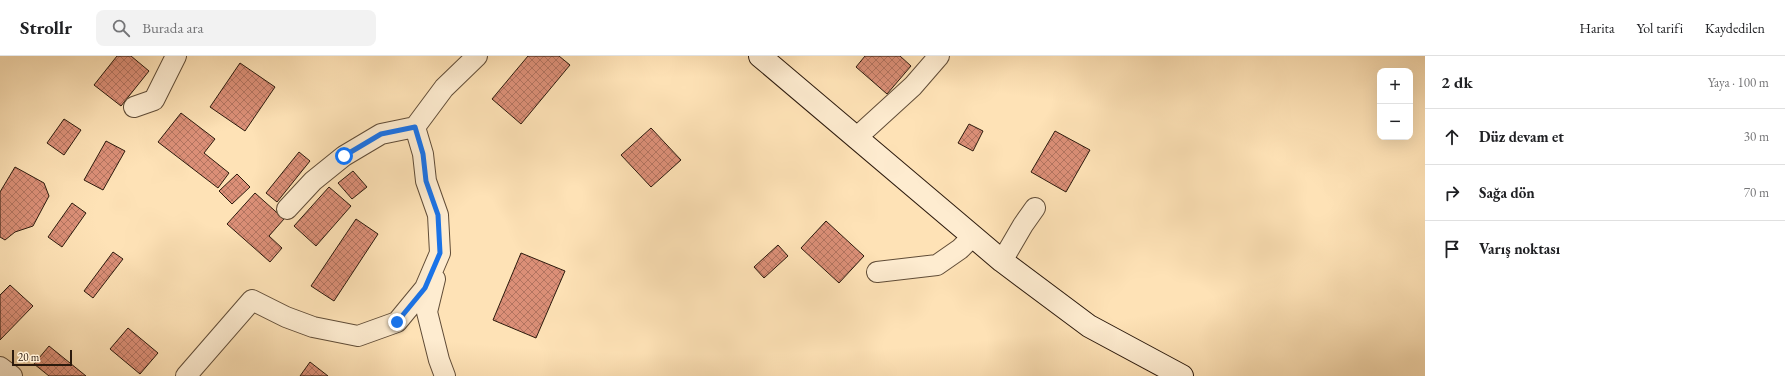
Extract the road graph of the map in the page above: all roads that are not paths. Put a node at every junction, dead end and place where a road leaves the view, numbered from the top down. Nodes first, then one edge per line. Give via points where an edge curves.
1 (176, 56) edge
2 (477, 56) edge
3 (760, 56) edge
4 (939, 56) edge
5 (134, 107) dead end
6 (415, 127) junction
7 (856, 138) junction
8 (1034, 208) dead end
9 (287, 209) dead end
10 (973, 236) junction
11 (440, 253) junction
12 (1002, 261) junction
13 (877, 272) dead end
14 (0, 367) edge
15 (12, 376) edge
16 (186, 376) edge
17 (445, 376) edge
18 (1182, 376) edge

1 - 5 street via 154,100
2 - 6 street via 444,88
3 - 7 main road
4 - 7 street via 913,86
6 - 9 street via 381,134 344,156 313,181
6 - 11 street via 423,154 426,181 438,215
7 - 10 main road
8 - 12 street
10 - 12 main road
10 - 13 street via 937,265
11 - 16 street via 425,288 397,322 358,336 313,327 252,300
11 - 17 street via 427,312
12 - 18 main road via 1089,326
14 - 15 street

